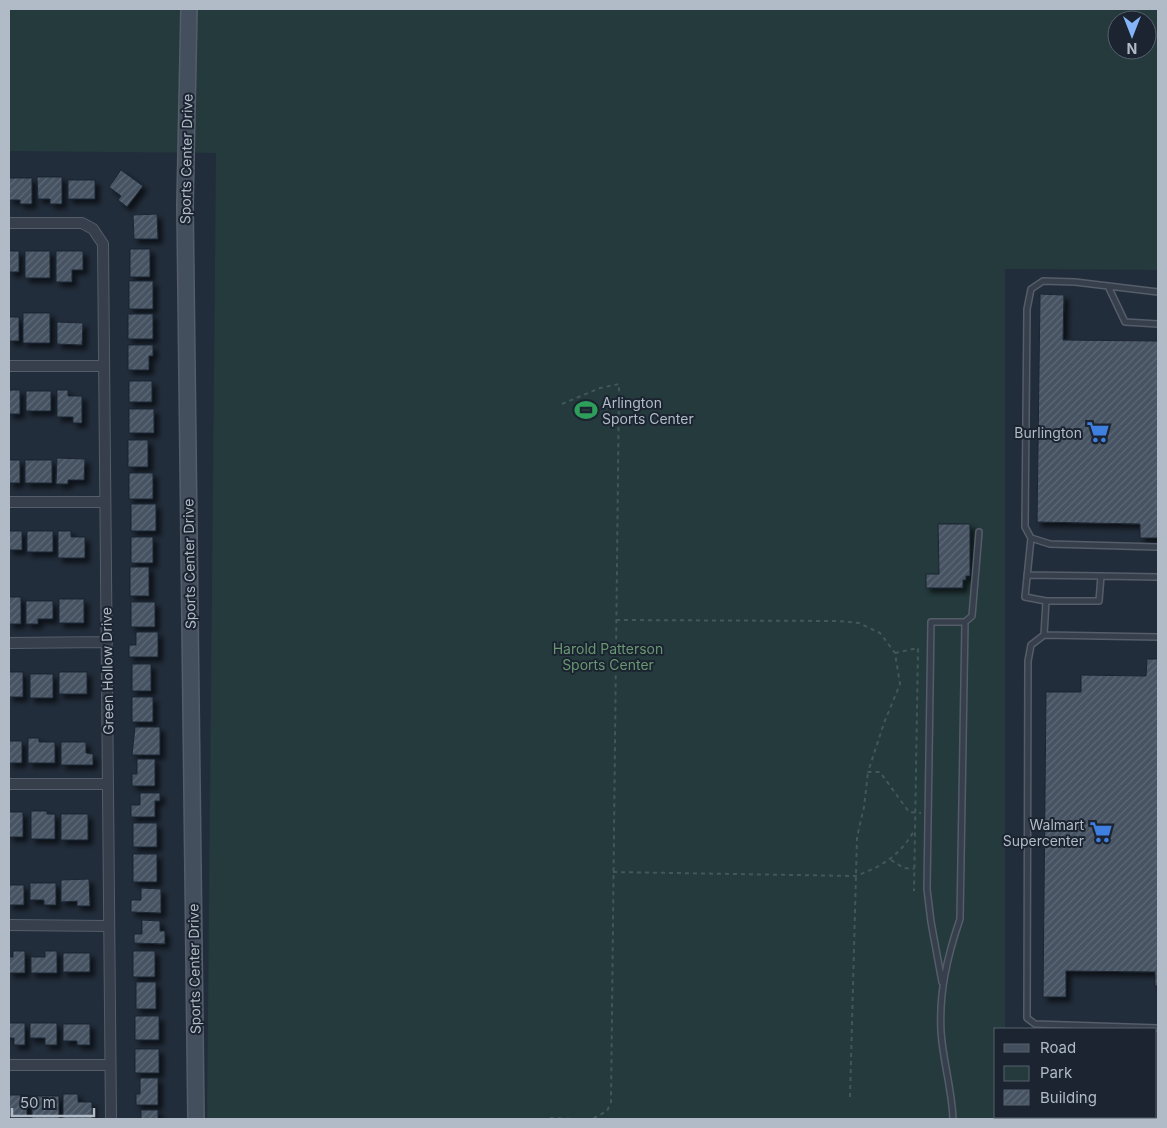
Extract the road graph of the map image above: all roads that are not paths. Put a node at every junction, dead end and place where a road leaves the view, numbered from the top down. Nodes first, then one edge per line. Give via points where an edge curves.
1 (189, 9) edge
2 (9, 223) edge
3 (1108, 286) junction
4 (1158, 292) edge
5 (1158, 324) edge
6 (9, 366) edge
7 (104, 366) junction
8 (9, 502) edge
9 (105, 502) junction
10 (979, 532) dead end
11 (1031, 538) junction
12 (1158, 547) edge
13 (1027, 575) junction
14 (1102, 576) junction
15 (1158, 577) edge
16 (1046, 601) junction
17 (965, 622) junction
18 (1044, 636) junction
19 (1158, 637) edge
20 (107, 642) junction
21 (9, 643) edge
22 (9, 784) edge
23 (108, 784) junction
24 (9, 925) edge
25 (109, 926) junction
26 (942, 982) junction
27 (1118, 1028) edge
28 (1158, 1028) edge
29 (9, 1065) edge
30 (110, 1065) junction
31 (111, 1119) edge
32 (196, 1119) edge
33 (953, 1119) edge

1 - 32 street, Sports Center Drive via 185,214
2 - 7 street, Green Hollow Drive via 82,223 90,227 103,244
3 - 4 lane
3 - 5 lane via 1125,322
3 - 11 lane via 1043,281 1031,289 1027,309 1025,527
6 - 7 street
7 - 9 street, Green Hollow Drive
8 - 9 street
9 - 20 street, Green Hollow Drive
10 - 17 lane via 972,616
11 - 12 lane via 1050,544
11 - 13 lane
13 - 14 lane
13 - 16 lane via 1025,598
14 - 15 lane
14 - 16 lane via 1099,601
16 - 18 lane
17 - 26 lane via 960,919
17 - 26 lane via 930,622 927,889
18 - 19 lane
18 - 27 lane via 1031,645 1028,661 1027,1018 1035,1024
20 - 21 street
20 - 23 street, Green Hollow Drive
22 - 23 street
23 - 25 street, Green Hollow Drive
24 - 25 street
25 - 30 street, Green Hollow Drive
26 - 33 lane via 941,1032
27 - 28 lane
29 - 30 street
30 - 31 street, Green Hollow Drive

